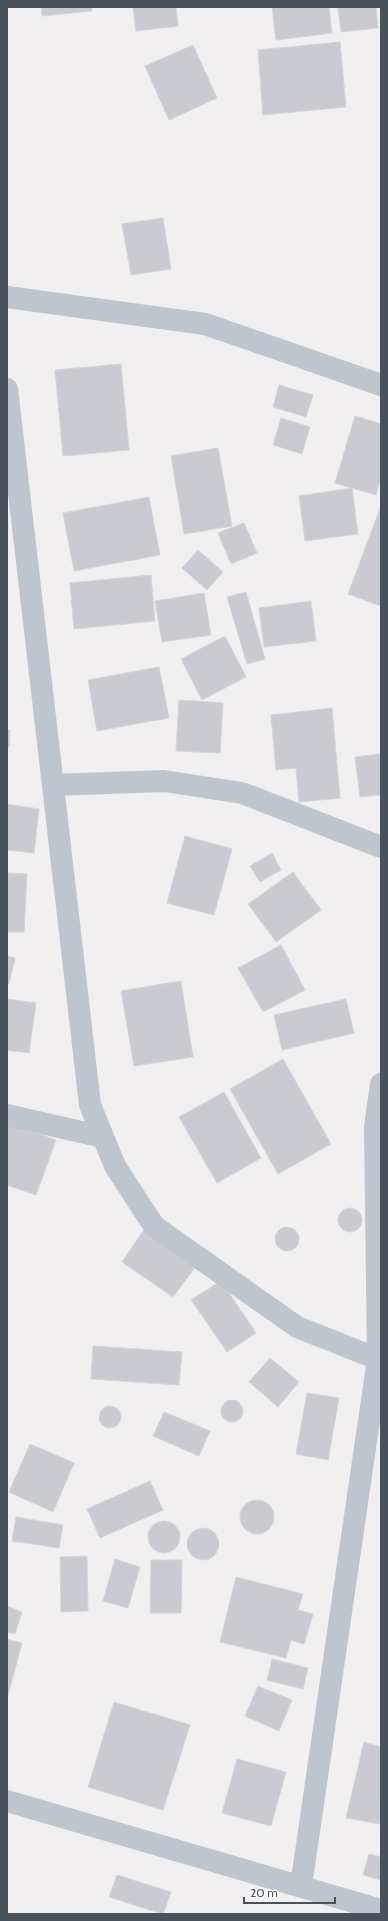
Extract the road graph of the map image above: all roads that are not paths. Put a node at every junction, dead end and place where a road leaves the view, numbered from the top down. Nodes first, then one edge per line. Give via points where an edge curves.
1 (7, 297) edge
2 (381, 386) edge
3 (7, 388) edge
4 (53, 784) junction
5 (381, 847) edge
6 (381, 1084) edge
7 (7, 1115) edge
8 (103, 1137) junction
9 (378, 1359) junction
10 (375, 1412) edge
11 (7, 1801) edge
12 (301, 1886) junction
13 (381, 1910) edge

1 - 2 street via 205,324
3 - 4 street
4 - 5 street via 164,780 242,793
4 - 8 street via 90,1105
6 - 9 street via 375,1127
7 - 8 street
8 - 9 street via 115,1166 154,1226 297,1327
9 - 10 street
10 - 12 street
11 - 12 street
12 - 13 street

